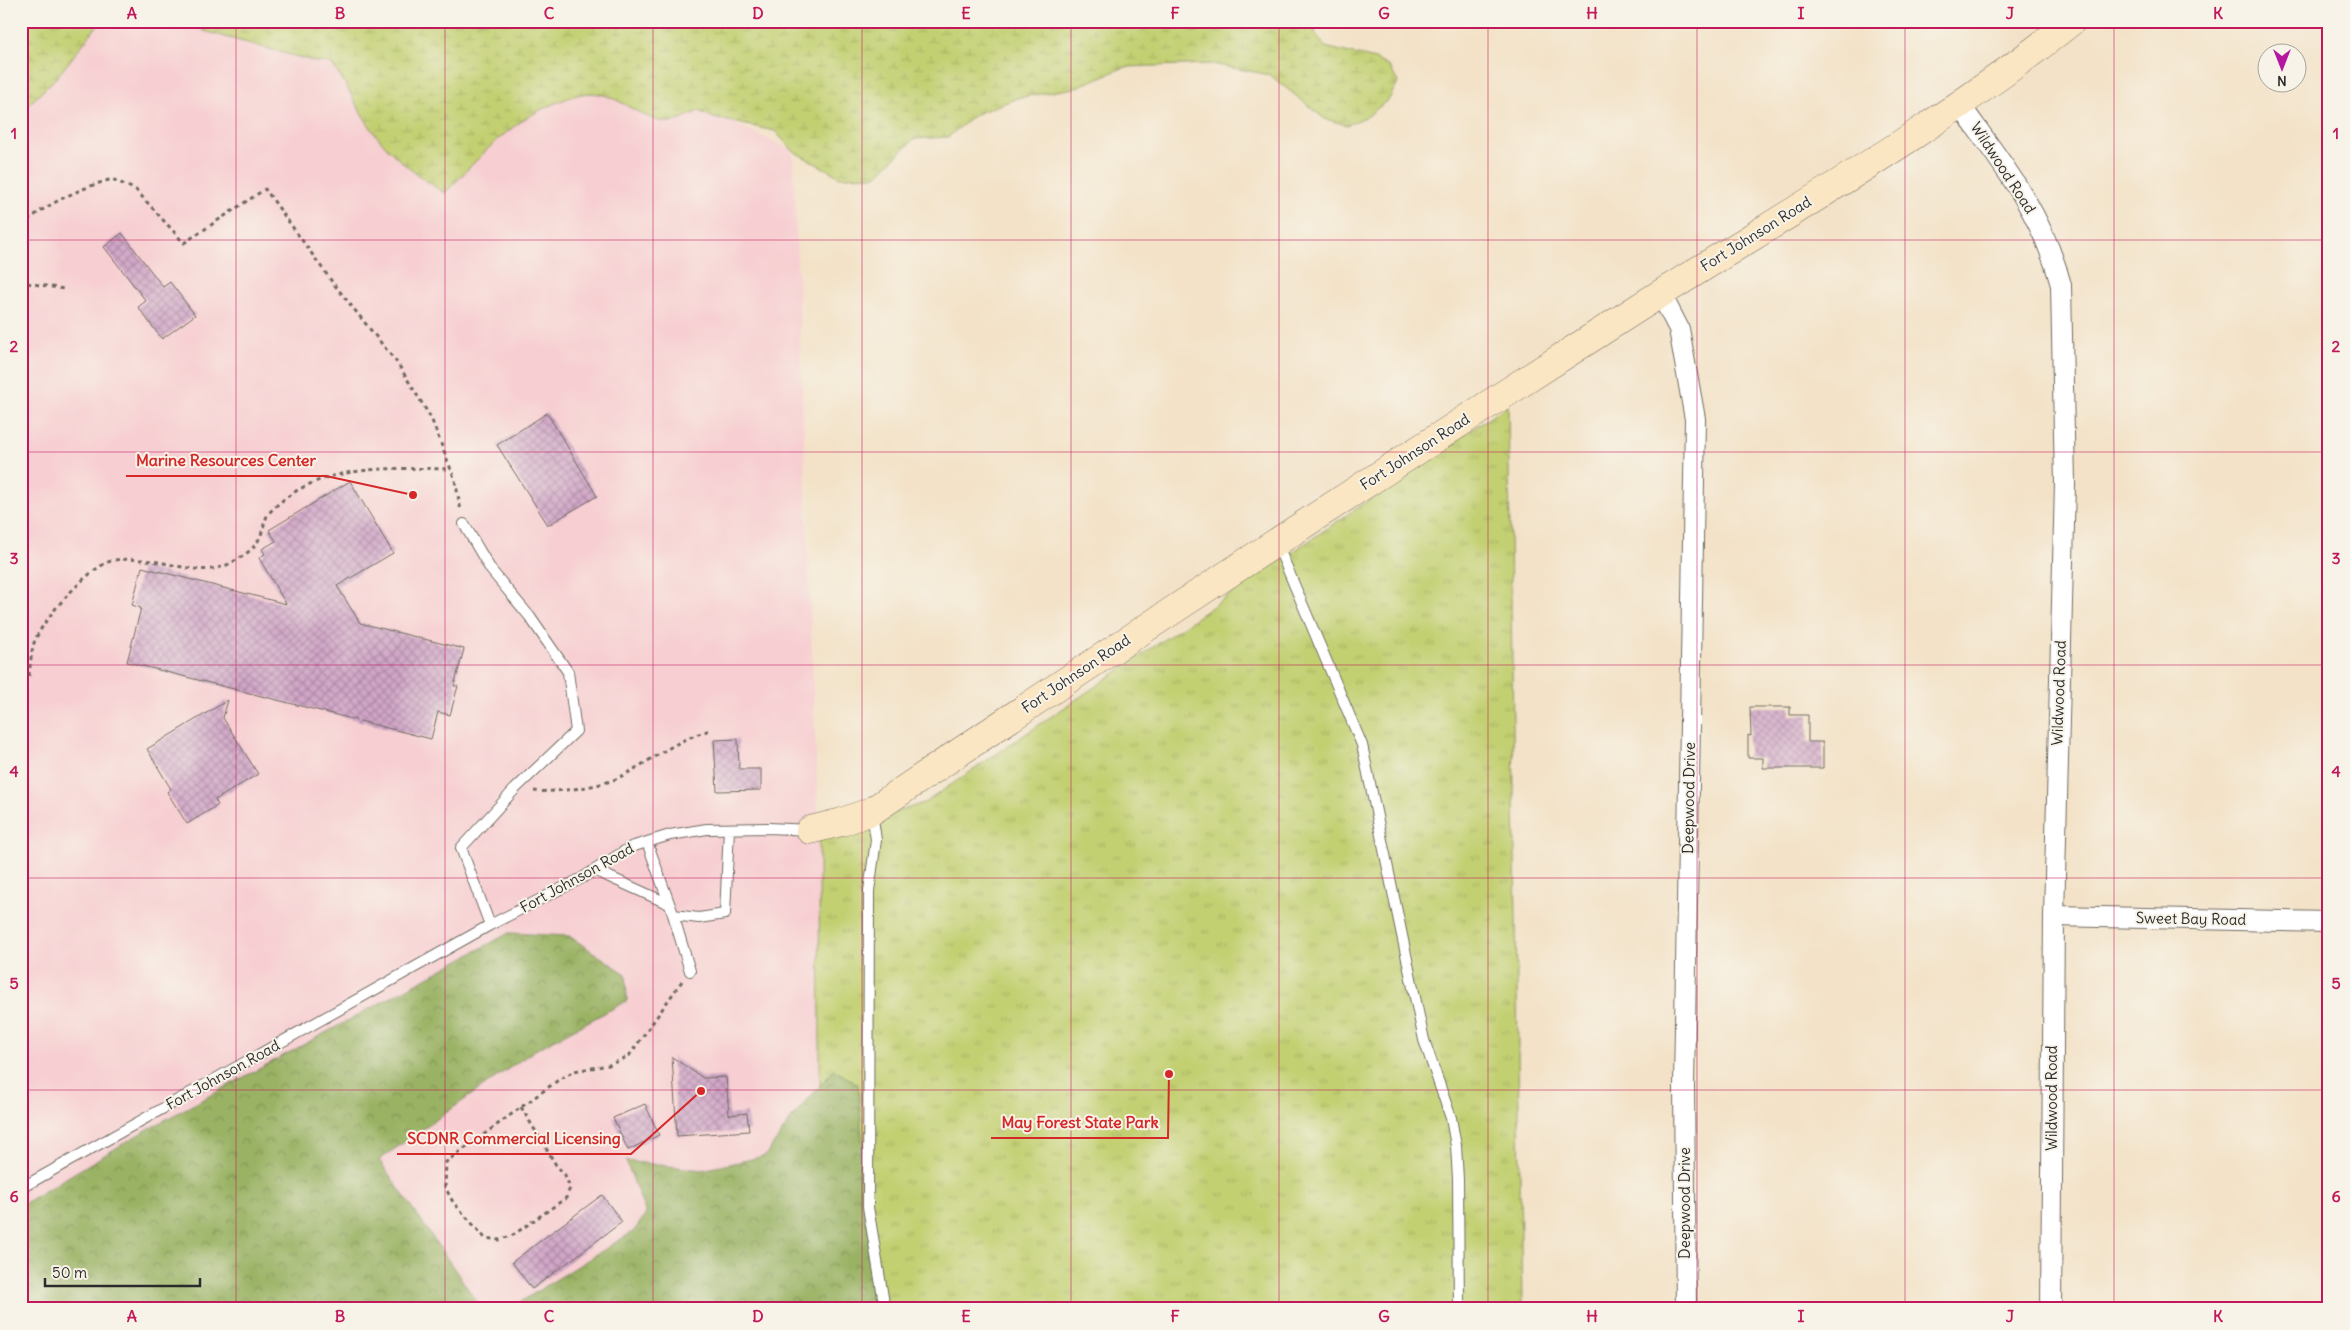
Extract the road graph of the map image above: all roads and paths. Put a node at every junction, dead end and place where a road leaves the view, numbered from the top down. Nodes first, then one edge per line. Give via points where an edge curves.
1 (2072, 21) edge
2 (1960, 105) junction
3 (21, 224) edge
4 (21, 278) edge
5 (64, 289) dead end
6 (1661, 294) junction
7 (451, 469) junction
8 (464, 524) joint
9 (1276, 542) junction
10 (28, 676) dead end
11 (711, 730) dead end
12 (516, 789) junction
13 (872, 811) junction
14 (729, 829) junction
15 (810, 830) joint
16 (647, 842) junction
17 (594, 870) junction
18 (669, 904) junction
19 (673, 915) junction
20 (2054, 916) junction
21 (2329, 922) edge
22 (490, 925) junction
23 (690, 971) joint
24 (521, 1107) junction
25 (21, 1188) edge
26 (885, 1309) edge
27 (1459, 1309) edge
28 (1686, 1309) edge
29 (2051, 1309) edge

1 - 2 street, Fort Johnson Road
2 - 6 street, Fort Johnson Road
2 - 20 street, Wildwood Road via 2026,199 2053,255 2061,285 2065,484
3 - 7 path via 77,190 112,179 136,190 184,243 265,189 333,283 398,364 431,418
4 - 5 path via 27,283
6 - 9 street, Fort Johnson Road
6 - 28 street, Deepwood Drive via 1679,329 1695,419 1684,1086
7 - 8 path
7 - 10 path via 362,470 306,484 268,514 260,538 252,549 229,564 203,571 143,560 105,563 73,588 42,628 33,645
8 - 12 lane via 491,570 530,617 568,672 576,731
9 - 13 street, Fort Johnson Road
9 - 27 lane via 1362,745 1424,1040 1451,1118 1456,1146
11 - 12 path via 671,745 616,779 546,792
12 - 22 lane via 461,848
13 - 15 street, Fort Johnson Road
13 - 26 lane via 876,840 869,891 868,1207
14 - 15 lane, Fort Johnson Road
14 - 16 lane, Fort Johnson Road via 670,834
14 - 19 lane via 725,914 698,918
16 - 17 lane, Fort Johnson Road via 631,847
16 - 18 lane
17 - 18 lane
17 - 22 lane, Fort Johnson Road
18 - 19 lane
19 - 23 lane
20 - 21 street, Sweet Bay Road
20 - 29 street, Wildwood Road
22 - 25 lane, Fort Johnson Road
23 - 24 path via 629,1056 574,1071
24 - 24 path via 446,1162 445,1187 453,1202 485,1238 499,1240 514,1235 566,1198 570,1188

